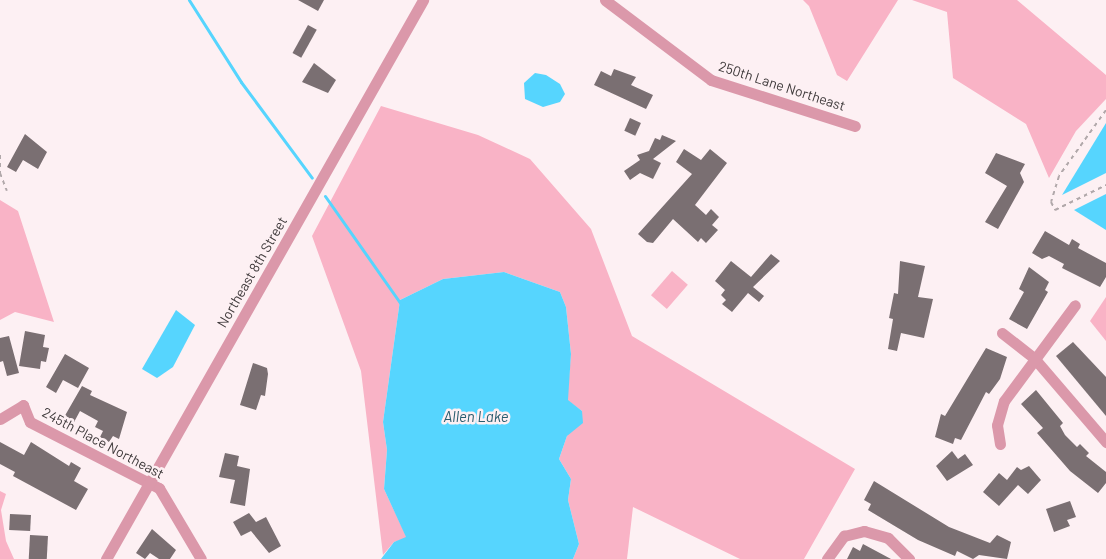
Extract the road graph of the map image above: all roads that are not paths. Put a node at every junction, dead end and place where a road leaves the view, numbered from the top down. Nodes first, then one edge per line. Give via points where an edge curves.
1 (424, 0) edge
2 (605, 0) edge
3 (856, 126) dead end
4 (1075, 305) dead end
5 (1002, 333) dead end
6 (1034, 358) junction
7 (0, 419) edge
8 (1106, 442) edge
9 (1000, 444) dead end
10 (148, 482) junction
11 (106, 559) edge
12 (201, 559) edge
13 (827, 559) edge
14 (909, 559) edge

1 - 10 street, Northeast 8th Street
2 - 3 street, 250th Lane Northeast via 711,80
4 - 6 street
5 - 6 street
6 - 8 street
6 - 9 street via 999,413
7 - 10 street, 245th Place Northeast via 23,405 30,422
10 - 11 street, Northeast 8th Street
10 - 12 street, 245th Place Northeast via 166,495
13 - 14 street via 844,536 854,531 874,532 897,544

